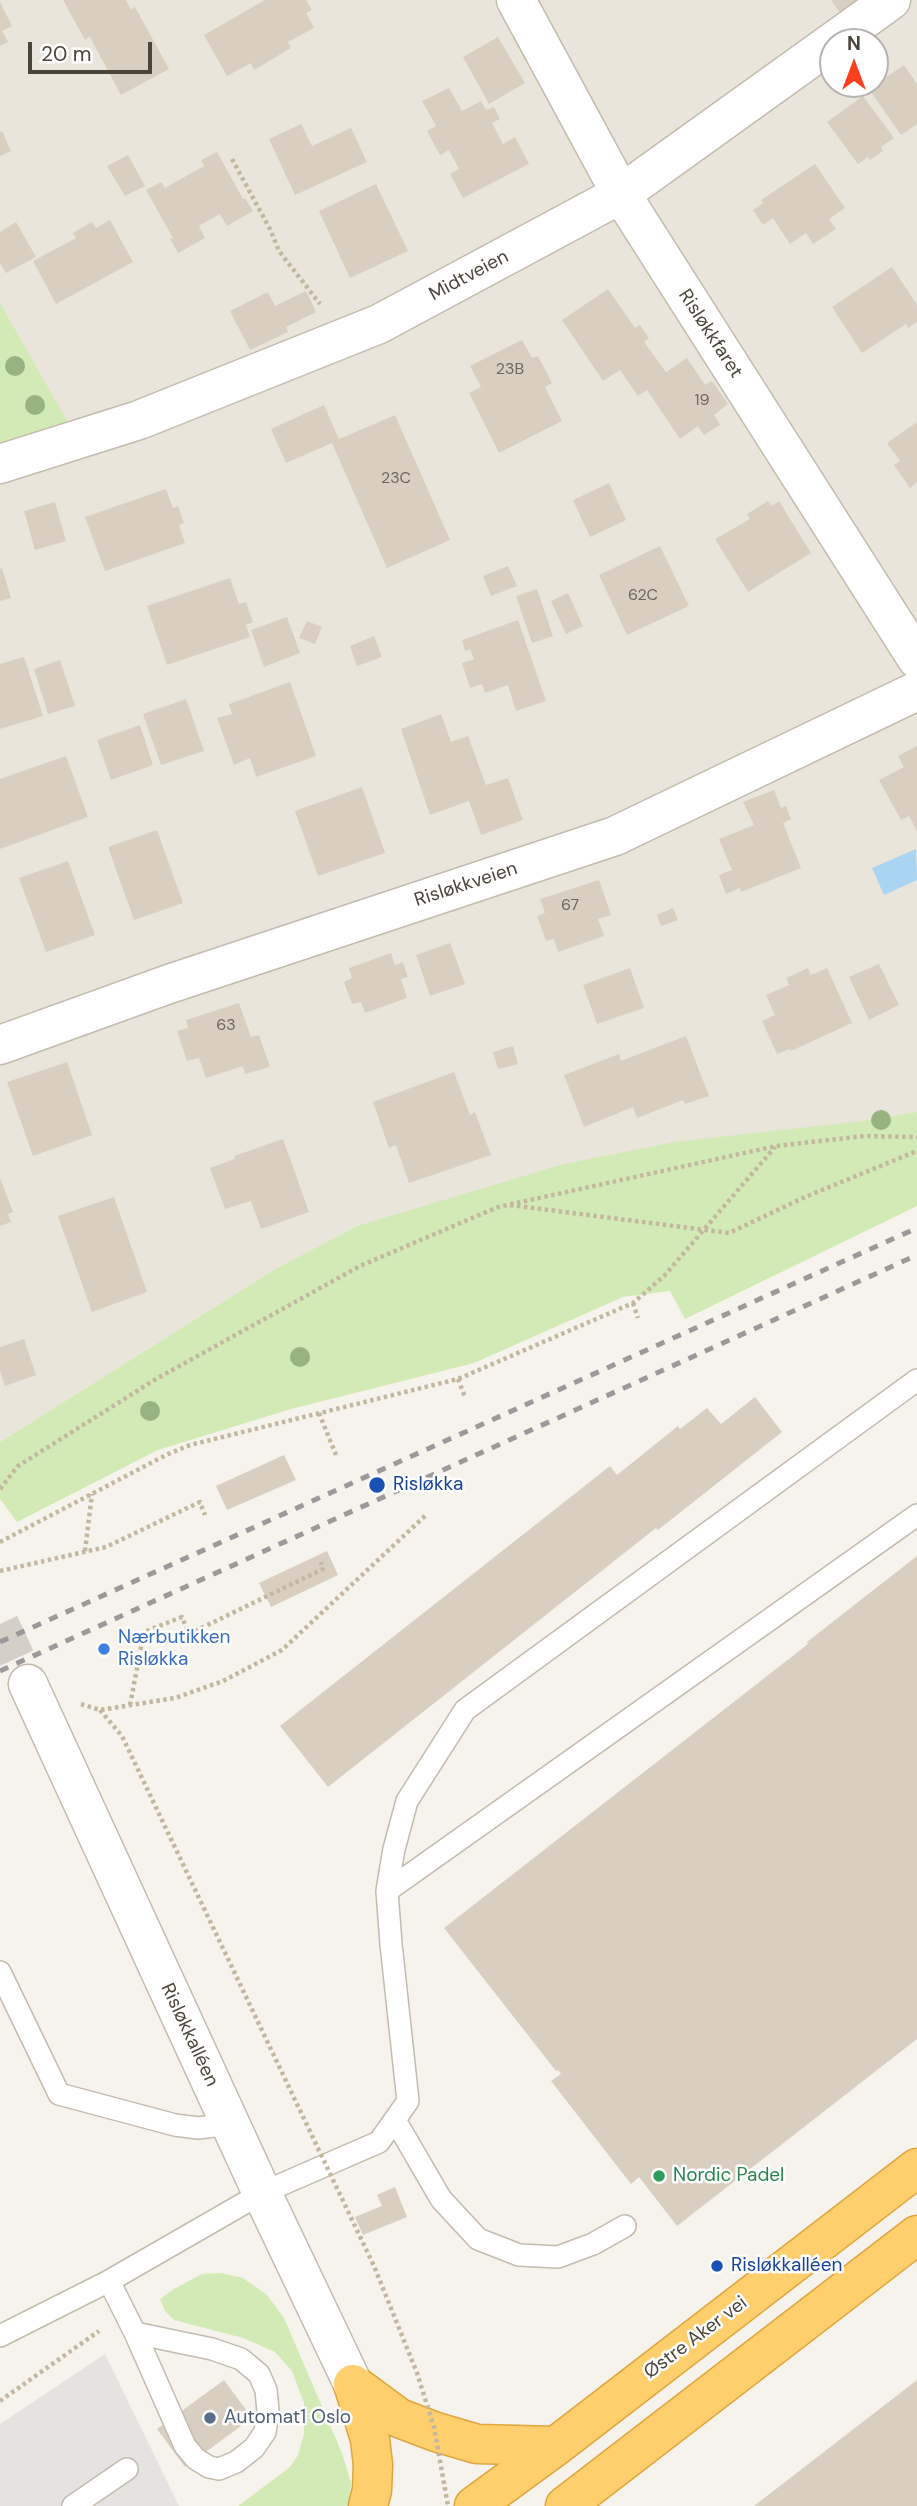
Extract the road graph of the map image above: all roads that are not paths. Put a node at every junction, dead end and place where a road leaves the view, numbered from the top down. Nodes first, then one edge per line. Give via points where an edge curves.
1 (516, 0) edge
2 (891, 0) edge
3 (621, 194) junction
4 (0, 464) edge
5 (917, 659) edge
6 (917, 691) edge
7 (0, 1045) edge
8 (916, 1381) edge
9 (917, 1515) edge
10 (28, 1684) tunnel mouth
11 (387, 1891) junction
12 (0, 1972) edge
13 (395, 2120) junction
14 (230, 2124) junction
15 (917, 2168) edge
16 (262, 2193) junction
17 (625, 2226) dead end
18 (917, 2235) edge
19 (109, 2281) junction
20 (135, 2333) junction
21 (1, 2335) edge
22 (354, 2384) junction
23 (556, 2446) junction
24 (127, 2469) dead end
25 (73, 2506) edge
26 (368, 2506) edge
27 (474, 2506) edge
28 (565, 2506) edge

1 - 3 street, Risløkkfaret
2 - 3 street, Midtveien
3 - 4 street, Midtveien via 379,324 139,420
3 - 5 street, Risløkkfaret
6 - 7 street, Risløkkveien via 615,836
8 - 11 lane via 465,1710 407,1801
9 - 11 lane
10 - 14 street, Risløkkalléen
11 - 13 lane via 408,2101
12 - 14 lane via 59,2094 175,2125
13 - 16 lane via 379,2142
13 - 17 lane via 441,2199 478,2239 519,2255 558,2257
14 - 16 street, Risløkkalléen
15 - 23 highway, Østre Aker vei
16 - 19 lane
16 - 22 street, Risløkkalléen
18 - 28 highway
19 - 20 lane
19 - 21 lane
20 - 20 lane via 185,2446 196,2459 219,2469 254,2448 265,2432 268,2412 259,2374 241,2359 212,2348
22 - 23 highway via 399,2418 436,2432 477,2444
22 - 26 highway via 373,2465
23 - 27 highway, Østre Aker vei
24 - 25 lane

